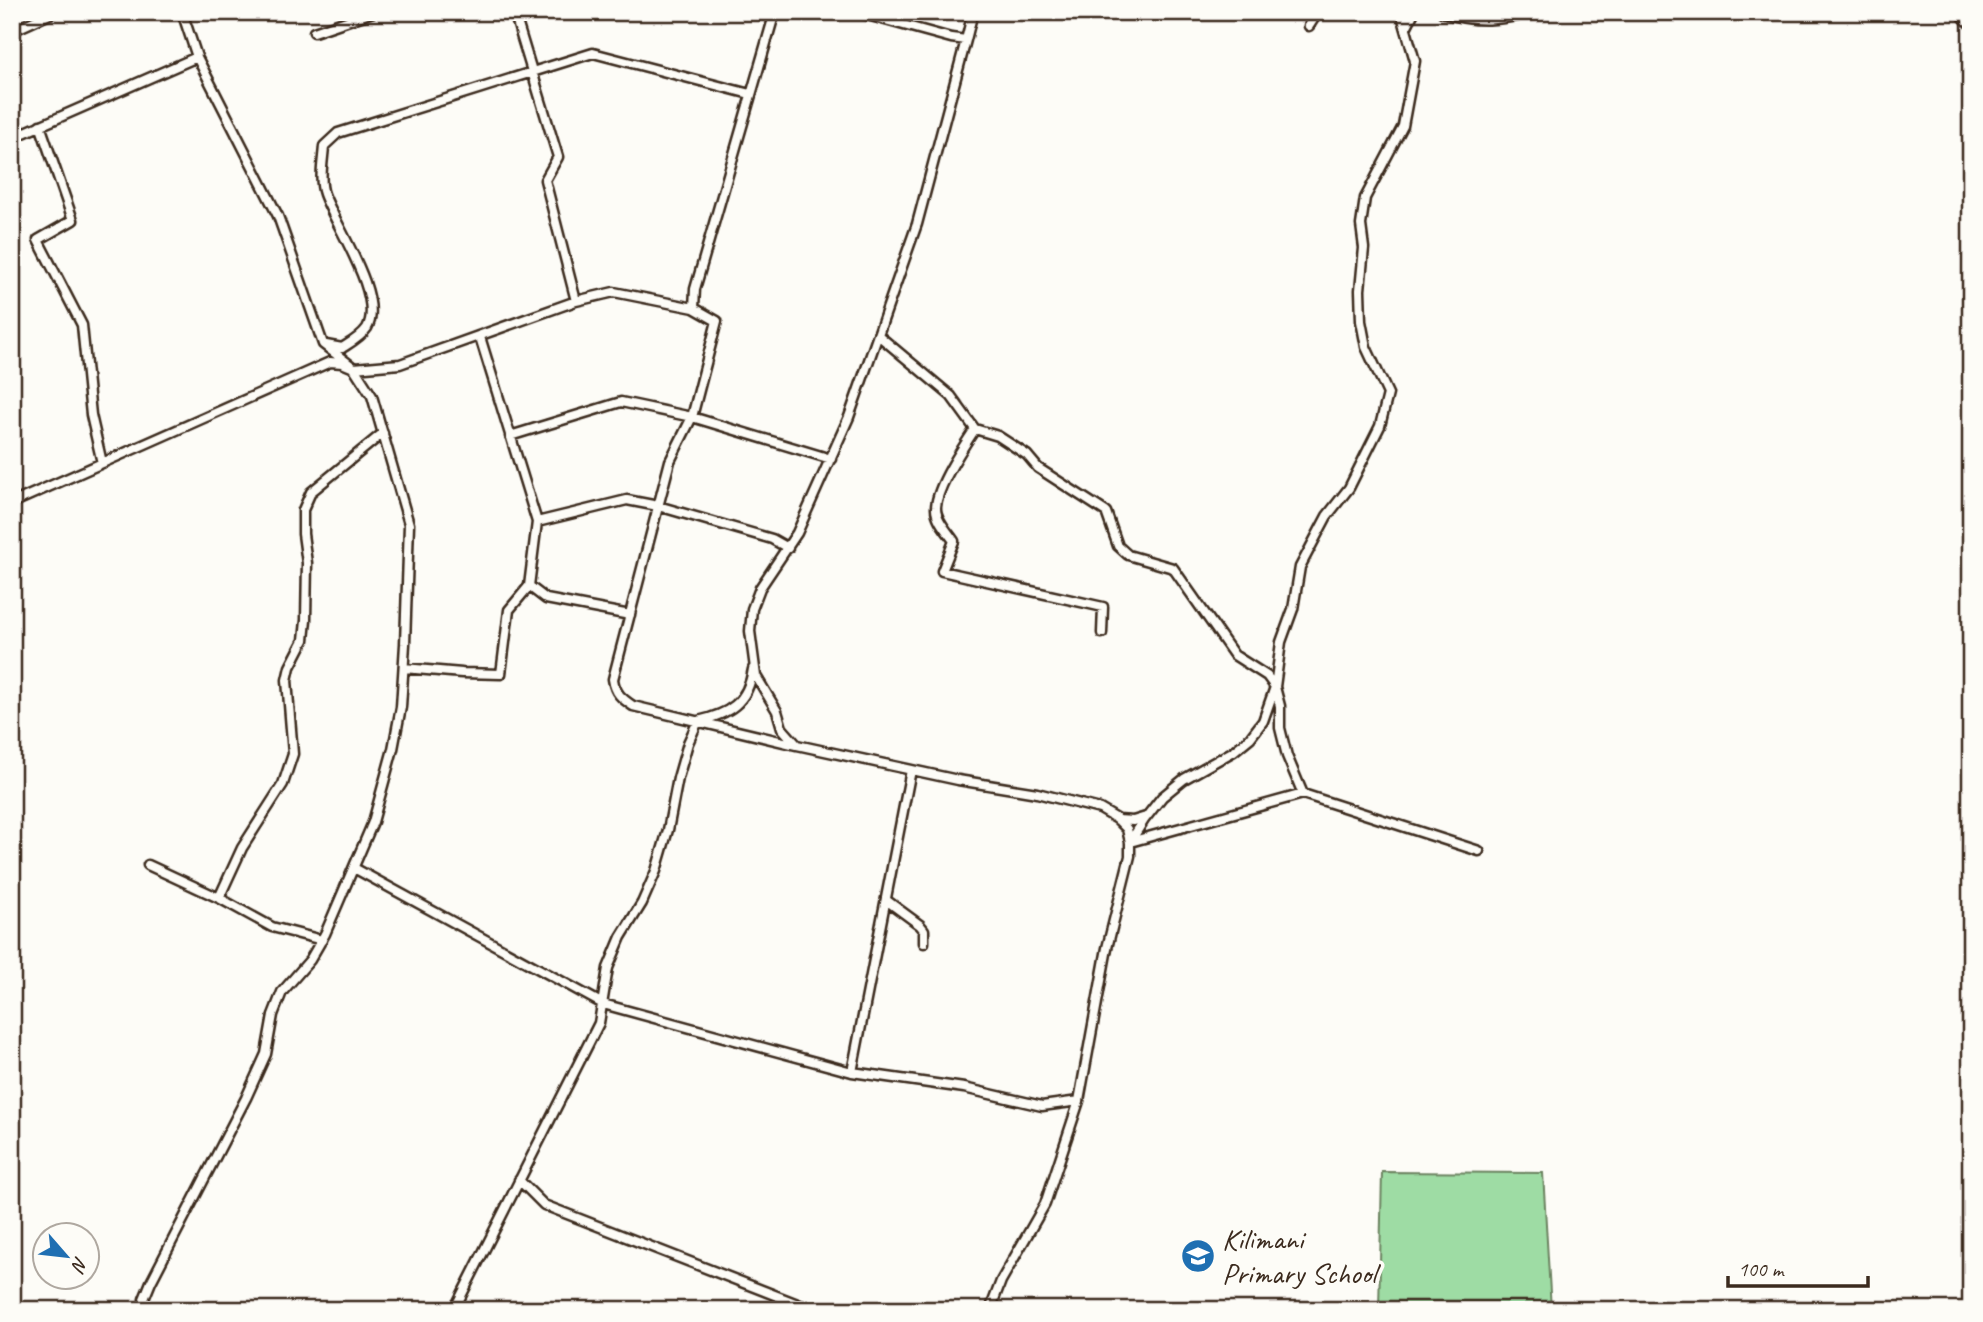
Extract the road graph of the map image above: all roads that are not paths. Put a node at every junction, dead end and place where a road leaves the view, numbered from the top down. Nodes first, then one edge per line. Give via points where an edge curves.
1 (54, 12) edge
2 (182, 12) edge
3 (373, 12) edge
4 (514, 12) edge
5 (775, 12) edge
6 (856, 12) edge
7 (973, 12) edge
8 (1318, 12) edge
9 (1401, 12) edge
10 (1413, 12) edge
11 (1442, 12) edge
12 (1537, 12) edge
13 (1959, 12) edge
14 (1971, 25) edge
15 (1309, 26) dead end
16 (1406, 26) junction
17 (12, 31) edge
18 (314, 32) dead end
19 (967, 40) junction
20 (197, 57) junction
21 (534, 74) junction
22 (750, 94) junction
23 (40, 125) junction
24 (12, 138) edge
25 (576, 301) junction
26 (694, 308) junction
27 (878, 335) junction
28 (480, 337) junction
29 (323, 344) junction
30 (354, 368) junction
31 (692, 417) junction
32 (975, 429) junction
33 (383, 433) junction
34 (510, 436) junction
35 (831, 459) junction
36 (102, 463) junction
37 (12, 503) edge
38 (658, 506) junction
39 (537, 522) junction
40 (788, 548) junction
41 (529, 586) junction
42 (629, 615) junction
43 (1102, 633) dead end
44 (754, 665) junction
45 (404, 668) junction
46 (1275, 687) junction
47 (698, 722) junction
48 (797, 745) junction
49 (911, 770) junction
50 (1303, 793) junction
51 (1146, 817) junction
52 (1118, 820) junction
53 (1130, 842) junction
54 (1479, 851) dead end
55 (148, 865) dead end
56 (354, 868) junction
57 (219, 898) junction
58 (887, 904) junction
59 (322, 940) junction
60 (924, 943) dead end
61 (603, 1004) junction
62 (852, 1072) junction
63 (1079, 1101) junction
64 (519, 1180) junction
65 (146, 1309) edge
66 (454, 1310) edge
67 (813, 1310) edge
68 (990, 1310) edge

1 - 17 street
2 - 20 street
3 - 18 street
4 - 21 street
5 - 22 street
6 - 19 street
7 - 19 street
8 - 15 street
9 - 16 street
10 - 16 street
11 - 12 street via 1464,20
13 - 14 street
16 - 46 street via 1415,61 1403,126 1365,198 1361,225 1361,321 1366,346 1388,394 1367,454 1300,567 1293,609 1280,642
19 - 27 street via 917,223
20 - 23 street
20 - 29 street via 278,216
21 - 22 street via 593,53
21 - 25 street via 558,157 545,180
21 - 29 street via 338,133 324,146 323,192 354,254 372,305 367,327 357,338 342,348
22 - 26 street via 695,289
23 - 24 street
23 - 36 street via 73,220 38,240 82,325 91,415
25 - 26 street via 614,292
25 - 28 street
26 - 31 street via 717,321
27 - 32 street via 951,396
27 - 35 street
28 - 30 street via 400,364
28 - 34 street
29 - 30 street
30 - 33 street via 372,396
30 - 36 street via 330,362
31 - 34 street via 621,402
31 - 35 street
31 - 38 street via 670,461
32 - 43 street via 948,474 936,508 954,541 942,571 1103,607
32 - 46 street via 998,436 1106,512 1118,546 1128,555 1173,568 1234,654 1267,676
33 - 45 street via 411,533
33 - 57 street via 311,492 303,510 306,620 304,640 287,680 292,754 283,784 242,848
34 - 39 street
35 - 40 street
36 - 37 street
38 - 39 street via 627,500
38 - 40 street via 772,539
38 - 42 street
39 - 41 street
40 - 44 street via 760,588 752,609
41 - 42 street via 546,599
41 - 45 street via 509,610 501,674
42 - 47 street via 613,679 615,689 633,706
44 - 47 street via 751,680 733,709
44 - 48 street via 782,728
45 - 56 street via 393,749 373,822
46 - 50 street via 1287,756
46 - 51 street via 1264,721 1250,738 1184,779
47 - 48 street
47 - 61 street via 678,778 656,871 608,968
48 - 49 street
49 - 52 street via 1037,793 1100,809
49 - 58 street
50 - 53 street
50 - 54 street
51 - 52 street
51 - 53 street
52 - 53 street via 1127,829
53 - 63 street
55 - 57 street
56 - 59 street
56 - 61 street
57 - 59 street via 272,927
58 - 60 street via 920,925
58 - 62 street
59 - 65 street via 282,992 266,1054 151,1282 144,1300
61 - 62 street
61 - 64 street via 599,1023
62 - 63 street via 964,1088 1042,1106
63 - 68 street via 1045,1204 1001,1281
64 - 66 street
64 - 67 street via 544,1205

